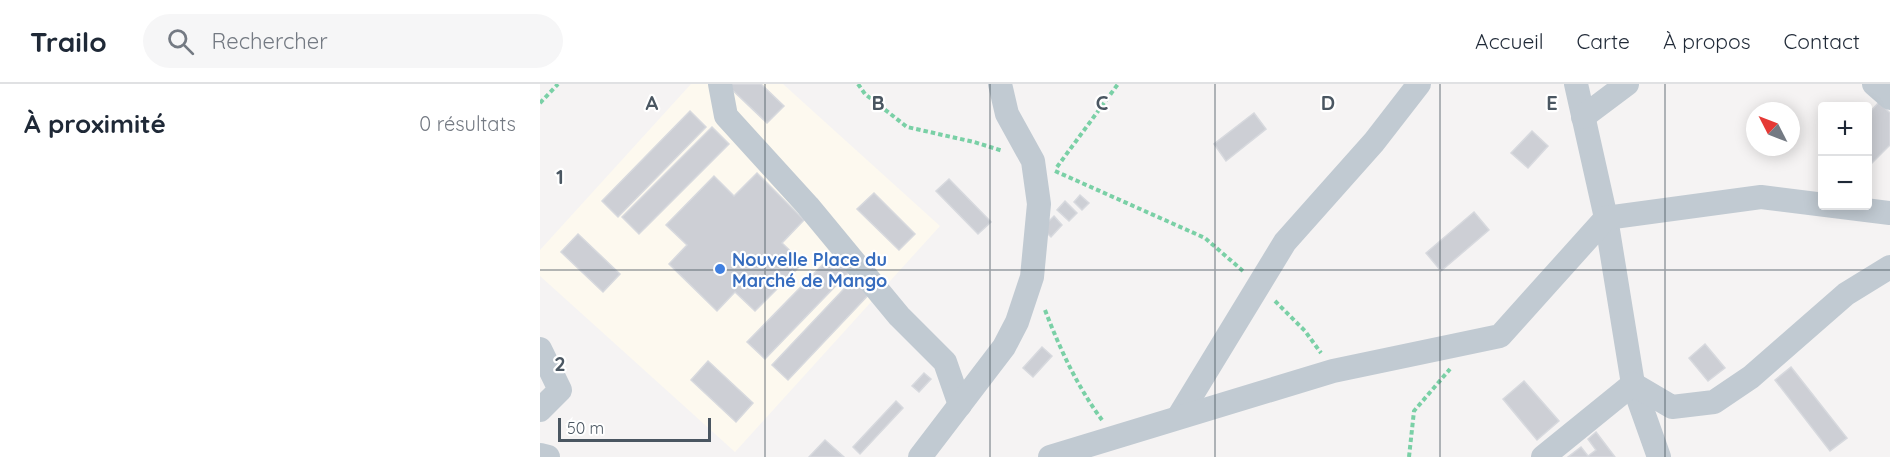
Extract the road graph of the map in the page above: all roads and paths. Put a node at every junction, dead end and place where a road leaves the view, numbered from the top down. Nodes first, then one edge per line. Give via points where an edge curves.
1 (558, 84) edge
2 (720, 84) edge
3 (858, 84) edge
4 (1000, 84) edge
5 (1118, 84) edge
6 (1419, 84) edge
7 (1576, 84) edge
8 (1627, 84) edge
9 (1874, 84) edge
10 (1890, 98) edge
11 (540, 102) edge
12 (1583, 117) junction
13 (1043, 166) junction
14 (1038, 191) junction
15 (1890, 213) edge
16 (1606, 218) junction
17 (1890, 267) edge
18 (1032, 277) junction
19 (1259, 285) junction
20 (540, 349) edge
21 (1452, 367) dead end
22 (1333, 371) junction
23 (1633, 384) junction
24 (960, 405) junction
25 (540, 410) edge
26 (1179, 416) junction
27 (1114, 437) junction
28 (540, 455) edge
29 (548, 457) edge
30 (920, 457) edge
31 (1050, 457) edge
32 (1408, 457) edge
33 (1543, 457) edge
34 (1659, 457) edge

1 - 11 path
2 - 24 street via 726,116 899,315 945,362
3 - 13 path via 907,127 974,142
4 - 13 street via 1007,114
5 - 13 path
6 - 19 street via 1374,142 1285,242
7 - 12 street
8 - 12 street
9 - 10 street
12 - 16 street
13 - 14 street
13 - 14 path
13 - 19 path via 1205,238
14 - 18 street via 1037,251
15 - 16 street via 1761,197
16 - 22 street via 1500,336
16 - 23 street
17 - 23 street via 1846,294 1751,377 1714,402 1671,407
18 - 24 street via 1004,347
18 - 27 path via 1058,345 1087,399
19 - 22 path via 1305,331
19 - 26 street
20 - 25 street via 560,390
21 - 32 path via 1414,411
22 - 26 street
23 - 33 street
23 - 34 street
24 - 30 street
26 - 27 street
27 - 31 street
28 - 29 street

